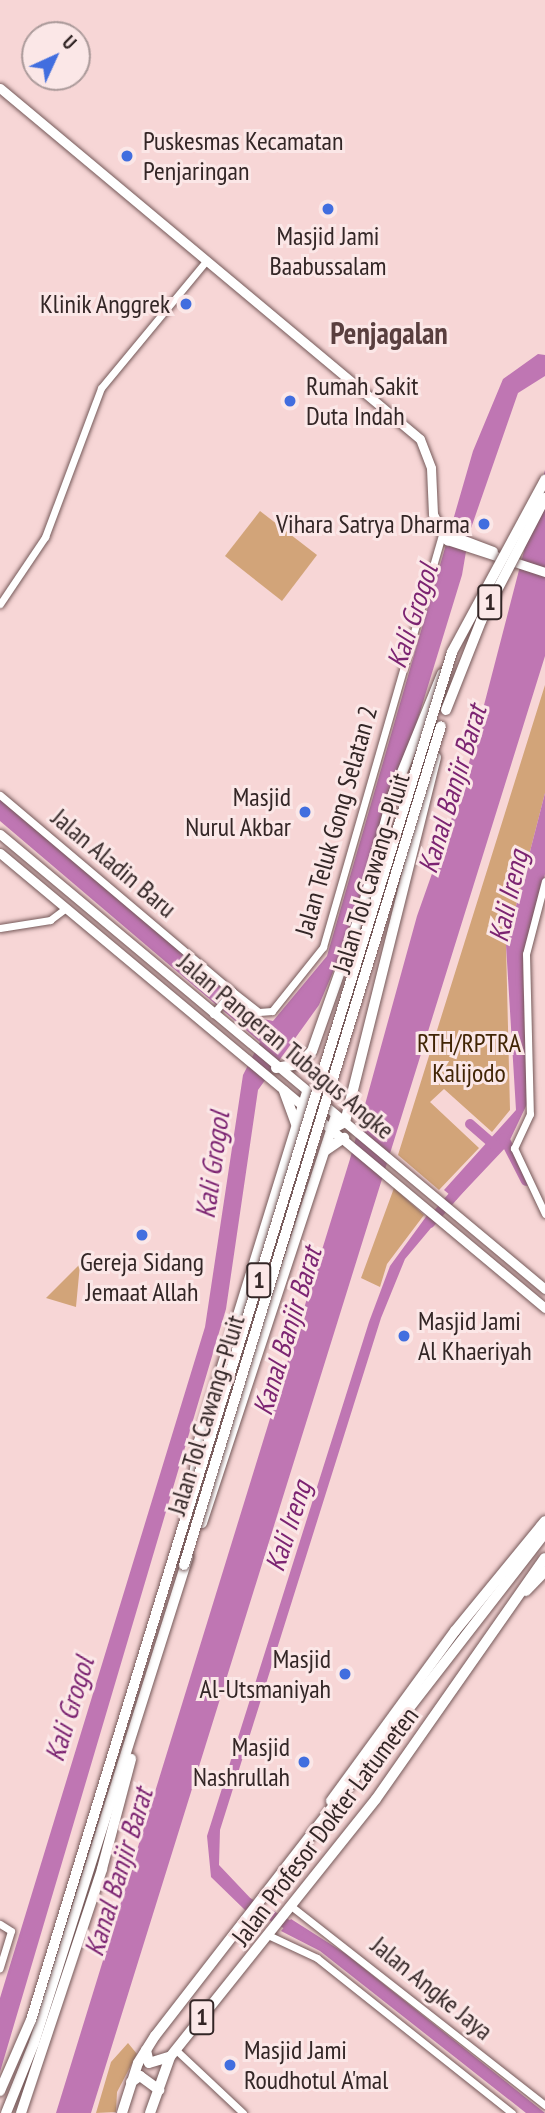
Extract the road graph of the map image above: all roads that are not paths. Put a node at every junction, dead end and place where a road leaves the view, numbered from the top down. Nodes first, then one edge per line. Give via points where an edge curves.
1 (0, 88) edge
2 (198, 253) junction
3 (206, 261) junction
4 (218, 270) junction
5 (545, 480) edge
6 (545, 498) edge
7 (445, 534) junction
8 (519, 562) junction
9 (545, 567) edge
10 (545, 572) edge
11 (0, 604) edge
12 (453, 652) junction
13 (441, 726) junction
14 (0, 795) edge
15 (0, 834) edge
16 (0, 853) edge
17 (545, 881) edge
18 (66, 908) junction
19 (107, 925) junction
20 (0, 928) edge
21 (97, 935) junction
22 (125, 940) junction
23 (140, 972) junction
24 (231, 992) junction
25 (215, 1011) junction
26 (259, 1012) joint
27 (275, 1067) junction
28 (284, 1091) junction
29 (307, 1093) junction
30 (303, 1106) junction
31 (345, 1122) junction
32 (332, 1129) junction
33 (295, 1138) junction
34 (345, 1139) junction
35 (325, 1151) junction
36 (545, 1214) edge
37 (526, 1274) junction
38 (517, 1285) junction
39 (545, 1289) edge
40 (545, 1308) edge
41 (193, 1496) junction
42 (545, 1521) edge
43 (545, 1533) edge
44 (545, 1558) edge
45 (184, 1565) junction
46 (545, 1571) edge
47 (526, 1591) junction
48 (138, 1718) junction
49 (261, 1901) junction
50 (287, 1911) junction
51 (0, 1924) edge
52 (270, 1933) junction
53 (0, 1968) edge
54 (146, 2048) junction
55 (173, 2053) junction
56 (131, 2083) junction
57 (159, 2090) junction
58 (0, 2091) edge
59 (545, 2105) edge
60 (6, 2113) edge
61 (21, 2113) edge
62 (122, 2113) edge
63 (150, 2113) edge
64 (243, 2113) edge
65 (512, 2113) edge

1 - 2 main road
2 - 3 main road
2 - 4 main road
3 - 4 main road
3 - 11 street via 101,388 45,537
4 - 7 main road via 420,439
5 - 12 highway, Jalan Tol Cawang–Pluit / 1, bridge
6 - 13 highway, Jalan Tol Cawang–Pluit / 1, bridge via 481,621
7 - 8 main road
7 - 26 street, Jalan Teluk Gong Selatan 2 via 323,947 276,1008
8 - 9 main road
8 - 10 main road
12 - 27 highway, bridge via 393,797 340,972 308,1057
12 - 41 highway, Jalan Tol Cawang–Pluit / 1, bridge
13 - 31 highway, bridge via 375,983
13 - 45 highway, Jalan Tol Cawang–Pluit / 1, bridge
14 - 24 street, Jalan Aladin Baru
15 - 19 main road, Jalan Pangeran Tubagus Angke
16 - 18 main road, Jalan Pangeran Tubagus Angke
17 - 36 street via 526,954 530,1114 514,1148
18 - 20 street via 50,920
18 - 21 main road, Jalan Pangeran Tubagus Angke
19 - 21 main road via 107,934
19 - 22 main road, Jalan Pangeran Tubagus Angke
21 - 23 main road, Jalan Pangeran Tubagus Angke
22 - 23 main road via 118,947
22 - 25 main road, Jalan Pangeran Tubagus Angke
23 - 28 main road, Jalan Pangeran Tubagus Angke
24 - 25 street
24 - 26 street, Jalan Aladin Baru
25 - 27 main road, Jalan Pangeran Tubagus Angke
27 - 29 main road, Jalan Pangeran Tubagus Angke
28 - 30 main road, Jalan Pangeran Tubagus Angke
28 - 33 highway via 294,1110
29 - 30 highway
29 - 31 main road, Jalan Pangeran Tubagus Angke
30 - 32 main road, Jalan Pangeran Tubagus Angke
30 - 33 highway
31 - 32 highway
31 - 37 main road, Jalan Pangeran Tubagus Angke
32 - 34 main road, Jalan Pangeran Tubagus Angke
32 - 35 highway
33 - 41 highway, bridge via 200,1441
34 - 35 highway
34 - 38 main road, Jalan Pangeran Tubagus Angke
35 - 45 highway, bridge
37 - 38 main road
37 - 39 main road, Jalan Pangeran Tubagus Angke
38 - 40 main road, Jalan Pangeran Tubagus Angke
41 - 58 highway, Jalan Tol Cawang–Pluit / 1, bridge via 30,2020
42 - 49 main road, Jalan Profesor Dokter Latumeten via 455,1630
43 - 49 main road, Jalan Profesor Dokter Latumeten / 1 via 448,1651
44 - 47 main road, 1
45 - 48 highway, Jalan Tol Cawang–Pluit / 1
46 - 47 main road, Jalan Profesor Dokter Latumeten
47 - 50 main road, Jalan Profesor Dokter Latumeten / 1
48 - 60 highway, Jalan Tol Cawang–Pluit / 1
48 - 61 highway via 128,1770 37,2079
49 - 54 main road, Jalan Profesor Dokter Latumeten / 1
50 - 52 main road, Jalan Profesor Dokter Latumeten / 1
50 - 59 street, Jalan Angke Jaya
51 - 53 street via 11,1931
52 - 55 main road, Jalan Profesor Dokter Latumeten / 1
52 - 65 street via 317,1958
54 - 55 main road via 149,2063
54 - 56 main road, Jalan Profesor Dokter Latumeten / 1
55 - 57 main road, Jalan Profesor Dokter Latumeten / 1
55 - 64 street
56 - 57 main road via 140,2076
56 - 62 main road, Jalan Profesor Dokter Latumeten / 1
57 - 63 main road, Jalan Profesor Dokter Latumeten / 1

